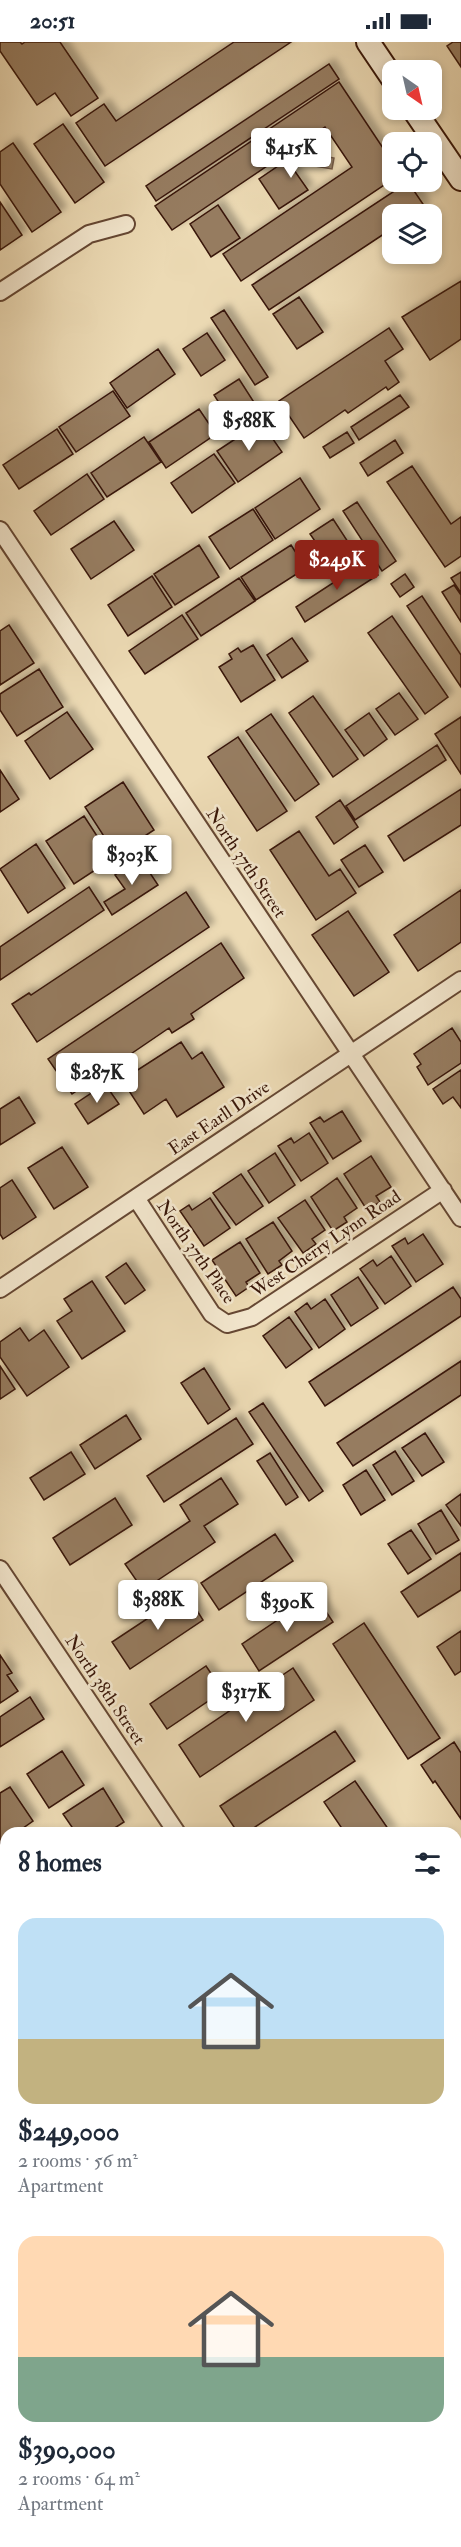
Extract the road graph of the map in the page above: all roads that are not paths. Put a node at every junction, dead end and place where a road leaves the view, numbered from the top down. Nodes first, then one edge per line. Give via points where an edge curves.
1 (368, 42) edge
2 (382, 63) edge
3 (421, 120) edge
4 (461, 179) edge
5 (126, 224) dead end
6 (0, 292) edge
7 (0, 530) edge
8 (461, 980) edge
9 (350, 1053) junction
10 (442, 1190) junction
11 (136, 1198) junction
12 (461, 1218) edge
13 (0, 1289) edge
14 (227, 1324) joint
15 (0, 1569) edge
16 (173, 1827) edge

1 - 2 main road
3 - 4 main road
5 - 6 street via 89,234
7 - 9 street, North 37th Street
8 - 9 street, East Earll Drive
9 - 10 street, North 37th Street
9 - 11 street, East Earll Drive
10 - 12 street, North 37th Street
10 - 14 street, West Cherry Lynn Road via 252,1317
11 - 13 street, East Earll Drive
11 - 14 street, North 37th Place via 212,1314
15 - 16 street, North 38th Street

